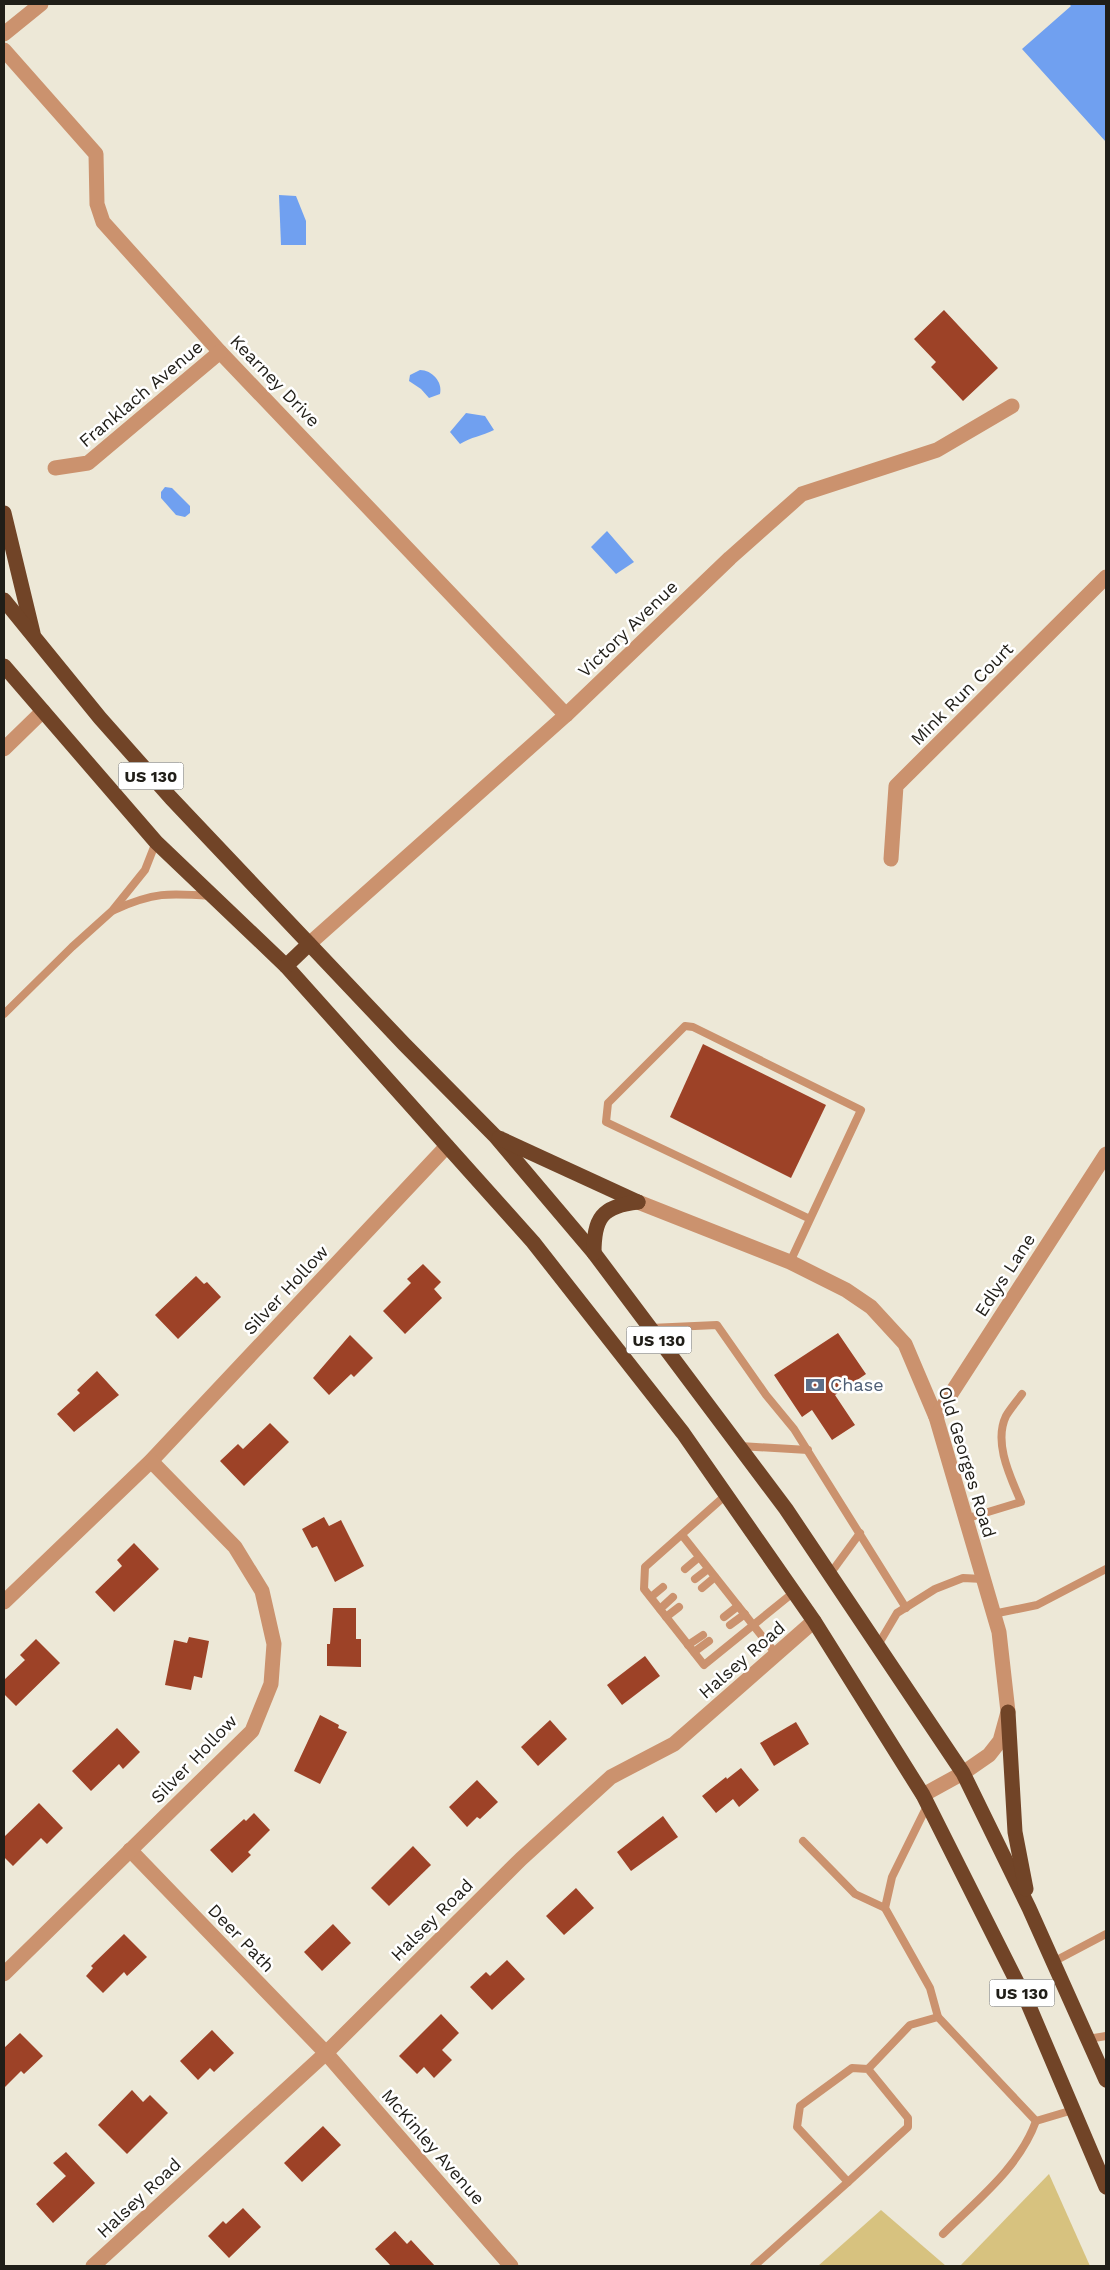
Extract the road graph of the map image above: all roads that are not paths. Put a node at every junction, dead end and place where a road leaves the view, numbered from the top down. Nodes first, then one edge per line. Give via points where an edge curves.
1 (41, 4) edge
2 (4, 34) edge
3 (4, 50) edge
4 (220, 352) junction
5 (1012, 406) dead end
6 (55, 468) dead end
7 (4, 513) edge
8 (1106, 577) edge
9 (4, 600) edge
10 (34, 637) junction
11 (4, 666) edge
12 (42, 711) junction
13 (566, 715) junction
14 (4, 749) edge
15 (156, 842) junction
16 (891, 859) dead end
17 (213, 897) junction
18 (112, 911) junction
19 (309, 944) junction
20 (286, 966) junction
21 (4, 1014) edge
22 (495, 1136) junction
23 (447, 1146) junction
24 (1106, 1154) edge
25 (638, 1202) junction
26 (810, 1219) junction
27 (594, 1254) junction
28 (790, 1262) junction
29 (650, 1328) junction
30 (1022, 1394) dead end
31 (936, 1417) junction
32 (739, 1446) junction
33 (808, 1450) junction
34 (151, 1461) junction
35 (726, 1495) junction
36 (965, 1519) junction
37 (860, 1533) junction
38 (682, 1535) junction
39 (698, 1558) junction
40 (708, 1569) junction
41 (1106, 1569) edge
42 (685, 1570) dead end
43 (830, 1574) junction
44 (715, 1578) junction
45 (695, 1579) dead end
46 (983, 1580) junction
47 (663, 1587) dead end
48 (702, 1588) dead end
49 (794, 1592) junction
50 (651, 1597) junction
51 (672, 1597) dead end
52 (4, 1602) edge
53 (738, 1606) junction
54 (678, 1607) dead end
55 (906, 1608) junction
56 (660, 1609) junction
57 (745, 1614) junction
58 (993, 1614) junction
59 (666, 1617) junction
60 (724, 1617) dead end
61 (814, 1621) junction
62 (730, 1624) dead end
63 (754, 1625) junction
64 (703, 1635) dead end
65 (709, 1641) dead end
66 (688, 1645) junction
67 (878, 1645) junction
68 (694, 1652) junction
69 (776, 1654) junction
70 (1008, 1712) junction
71 (963, 1773) junction
72 (925, 1800) junction
73 (804, 1841) dead end
74 (130, 1850) junction
75 (885, 1908) junction
76 (1029, 1908) junction
77 (1106, 1934) edge
78 (1053, 1962) junction
79 (4, 1974) edge
80 (938, 2017) junction
81 (1106, 2036) edge
82 (1088, 2039) junction
83 (326, 2053) junction
84 (868, 2069) junction
85 (1106, 2080) edge
86 (1073, 2110) junction
87 (1036, 2121) junction
88 (848, 2182) junction
89 (1106, 2187) edge
90 (943, 2234) dead end
91 (93, 2266) edge
92 (511, 2266) edge
93 (754, 2266) edge

1 - 2 street
3 - 4 street, Kearney Drive via 96,154 97,204 103,222
4 - 6 street, Franklach Avenue via 88,463
4 - 13 street, Kearney Drive
5 - 13 street, Victory Avenue via 938,450 802,494
7 - 10 highway
8 - 16 street, Mink Run Court via 896,786
9 - 10 highway, US 130
10 - 19 highway, US 130 via 171,798
11 - 12 highway, US 130
12 - 14 street
12 - 15 highway, US 130
13 - 19 street, Victory Avenue
15 - 17 highway, US 130
15 - 18 lane via 145,870
17 - 18 lane via 172,893 143,898
17 - 20 highway, US 130
18 - 21 lane
19 - 20 highway
19 - 22 highway, US 130
20 - 23 highway, US 130
22 - 25 highway
22 - 27 highway, US 130
23 - 34 street, Silver Hollow
23 - 35 highway, US 130 via 533,1242 683,1433
24 - 31 street, Edlys Lane
25 - 27 highway via 616,1206 600,1217 594,1233
25 - 28 street, Old Georges Road
26 - 26 lane via 861,1110 693,1027 685,1026 608,1103 606,1122
26 - 28 lane
27 - 29 highway, US 130
28 - 31 street, Old Georges Road via 846,1290 871,1307 889,1326 905,1344
29 - 32 highway, US 130
29 - 33 lane via 717,1326
30 - 36 lane via 1006,1418 1002,1434 1006,1468 1022,1502
31 - 36 street, Old Georges Road
32 - 33 lane
32 - 43 highway, US 130
33 - 37 lane
34 - 52 street, Silver Hollow
34 - 74 street, Silver Hollow via 235,1547 262,1591 274,1644 271,1684 252,1731
35 - 38 lane
35 - 49 highway, US 130
36 - 46 street, Old Georges Road
37 - 43 lane
37 - 55 lane
38 - 39 lane
38 - 50 lane via 645,1567 644,1589
39 - 40 lane
39 - 42 lane
40 - 44 lane
40 - 45 lane
41 - 58 lane via 1037,1605
43 - 67 highway, US 130
44 - 48 lane
44 - 53 lane
46 - 55 lane via 963,1578 935,1589
46 - 58 street, Old Georges Road
47 - 50 lane
49 - 61 highway, US 130
49 - 63 lane
50 - 56 lane
51 - 56 lane
53 - 57 lane
53 - 60 lane
54 - 59 lane
55 - 67 lane via 898,1613
56 - 59 lane
57 - 62 lane
57 - 63 lane
58 - 70 street, Old Georges Road via 999,1632
59 - 66 lane
61 - 69 street, Halsey Road
61 - 72 highway, US 130
63 - 68 lane via 704,1665
63 - 69 lane
64 - 66 lane
65 - 68 lane
66 - 68 lane
67 - 71 highway, US 130
69 - 83 street, Halsey Road via 674,1744 611,1777 521,1858
70 - 71 street, Old Georges Road via 995,1748
70 - 76 highway via 1016,1832
71 - 72 street, Old Georges Road
71 - 76 highway, US 130
72 - 75 lane via 892,1877
72 - 86 highway, US 130 via 1029,2006
73 - 75 lane via 855,1894
74 - 79 street, Silver Hollow
74 - 83 street, Deer Path
75 - 80 lane via 930,1988
76 - 78 highway, US 130
77 - 78 lane
78 - 82 highway, US 130
80 - 84 lane via 910,2025
80 - 87 lane
81 - 82 lane
82 - 85 highway, US 130
83 - 91 street, Halsey Road
83 - 92 street, McKinley Avenue
84 - 88 lane via 908,2118 908,2127
84 - 88 lane via 852,2068 800,2106 797,2127
86 - 87 lane
86 - 89 highway, US 130
87 - 90 lane via 1018,2159
88 - 93 lane

